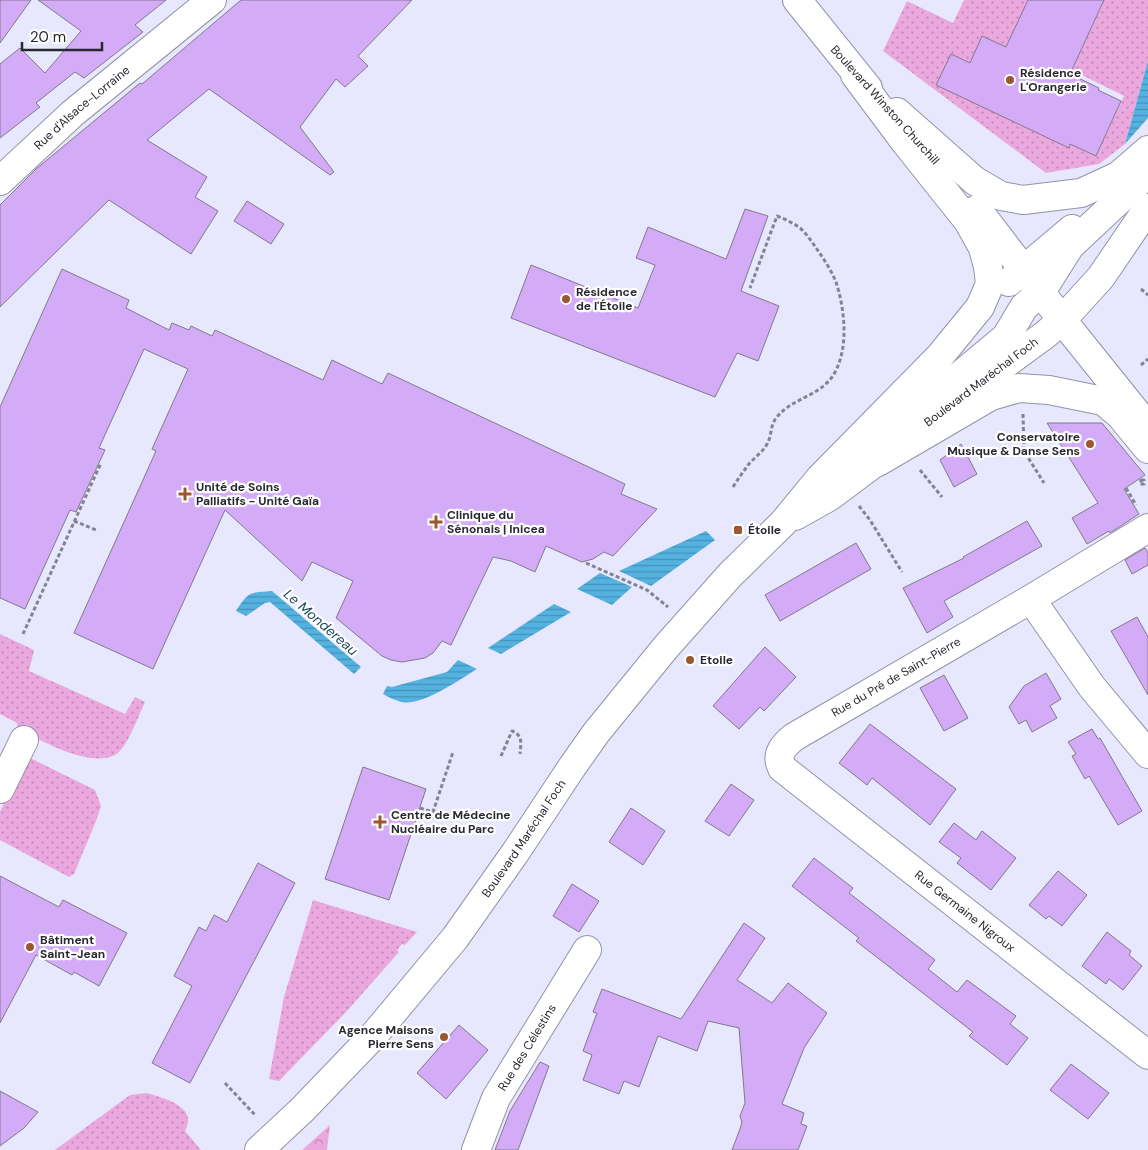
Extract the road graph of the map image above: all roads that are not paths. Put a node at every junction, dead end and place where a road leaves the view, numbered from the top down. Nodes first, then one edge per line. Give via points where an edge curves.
1 (212, 0) edge
2 (796, 0) edge
3 (856, 75) junction
4 (1148, 150) edge
5 (1148, 158) edge
6 (1148, 173) edge
7 (0, 181) edge
8 (1148, 208) edge
9 (1023, 270) junction
10 (1041, 292) junction
11 (980, 307) junction
12 (1062, 320) junction
13 (1148, 427) edge
14 (1148, 449) edge
15 (866, 469) junction
16 (783, 523) junction
17 (1148, 528) edge
18 (1031, 599) junction
19 (24, 740) dead end
20 (1148, 754) edge
21 (782, 768) joint
22 (0, 789) edge
23 (588, 950) dead end
24 (1148, 1055) edge
25 (259, 1150) edge
26 (476, 1150) edge

1 - 7 main road, Rue d'Alsace-Lorraine via 73,113
2 - 3 main road, Boulevard Winston Churchill
3 - 4 main road via 975,181 1001,196 1023,200 1081,193 1118,176
3 - 9 main road, Boulevard Winston Churchill via 976,208
3 - 11 main road, Boulevard Maréchal Foch via 968,220 988,267 990,284
5 - 9 main road, Boulevard Maréchal Foch via 1077,225
6 - 10 main road via 1070,246
8 - 12 main road, Boulevard Maréchal Foch via 1101,277
9 - 10 main road
9 - 11 main road, Boulevard Maréchal Foch
10 - 12 main road
10 - 16 main road via 1024,307 1006,337
11 - 16 main road, Boulevard Maréchal Foch via 940,356 820,478
12 - 13 main road
12 - 15 main road, Boulevard Maréchal Foch
14 - 15 main road via 1120,415 1103,401 1050,390 1019,388 990,396
15 - 16 main road, Boulevard Maréchal Foch via 829,497
16 - 25 main road, Boulevard Maréchal Foch via 730,575 596,733 472,915 416,986 374,1035
17 - 18 main road, Rue du Pré de Saint-Pierre
18 - 20 main road via 1092,688
18 - 21 main road, Rue du Pré de Saint-Pierre via 794,737 781,750 779,762
19 - 22 main road
21 - 24 main road, Rue Germaine Nigroux
23 - 26 main road, Rue des Célestins via 496,1098

